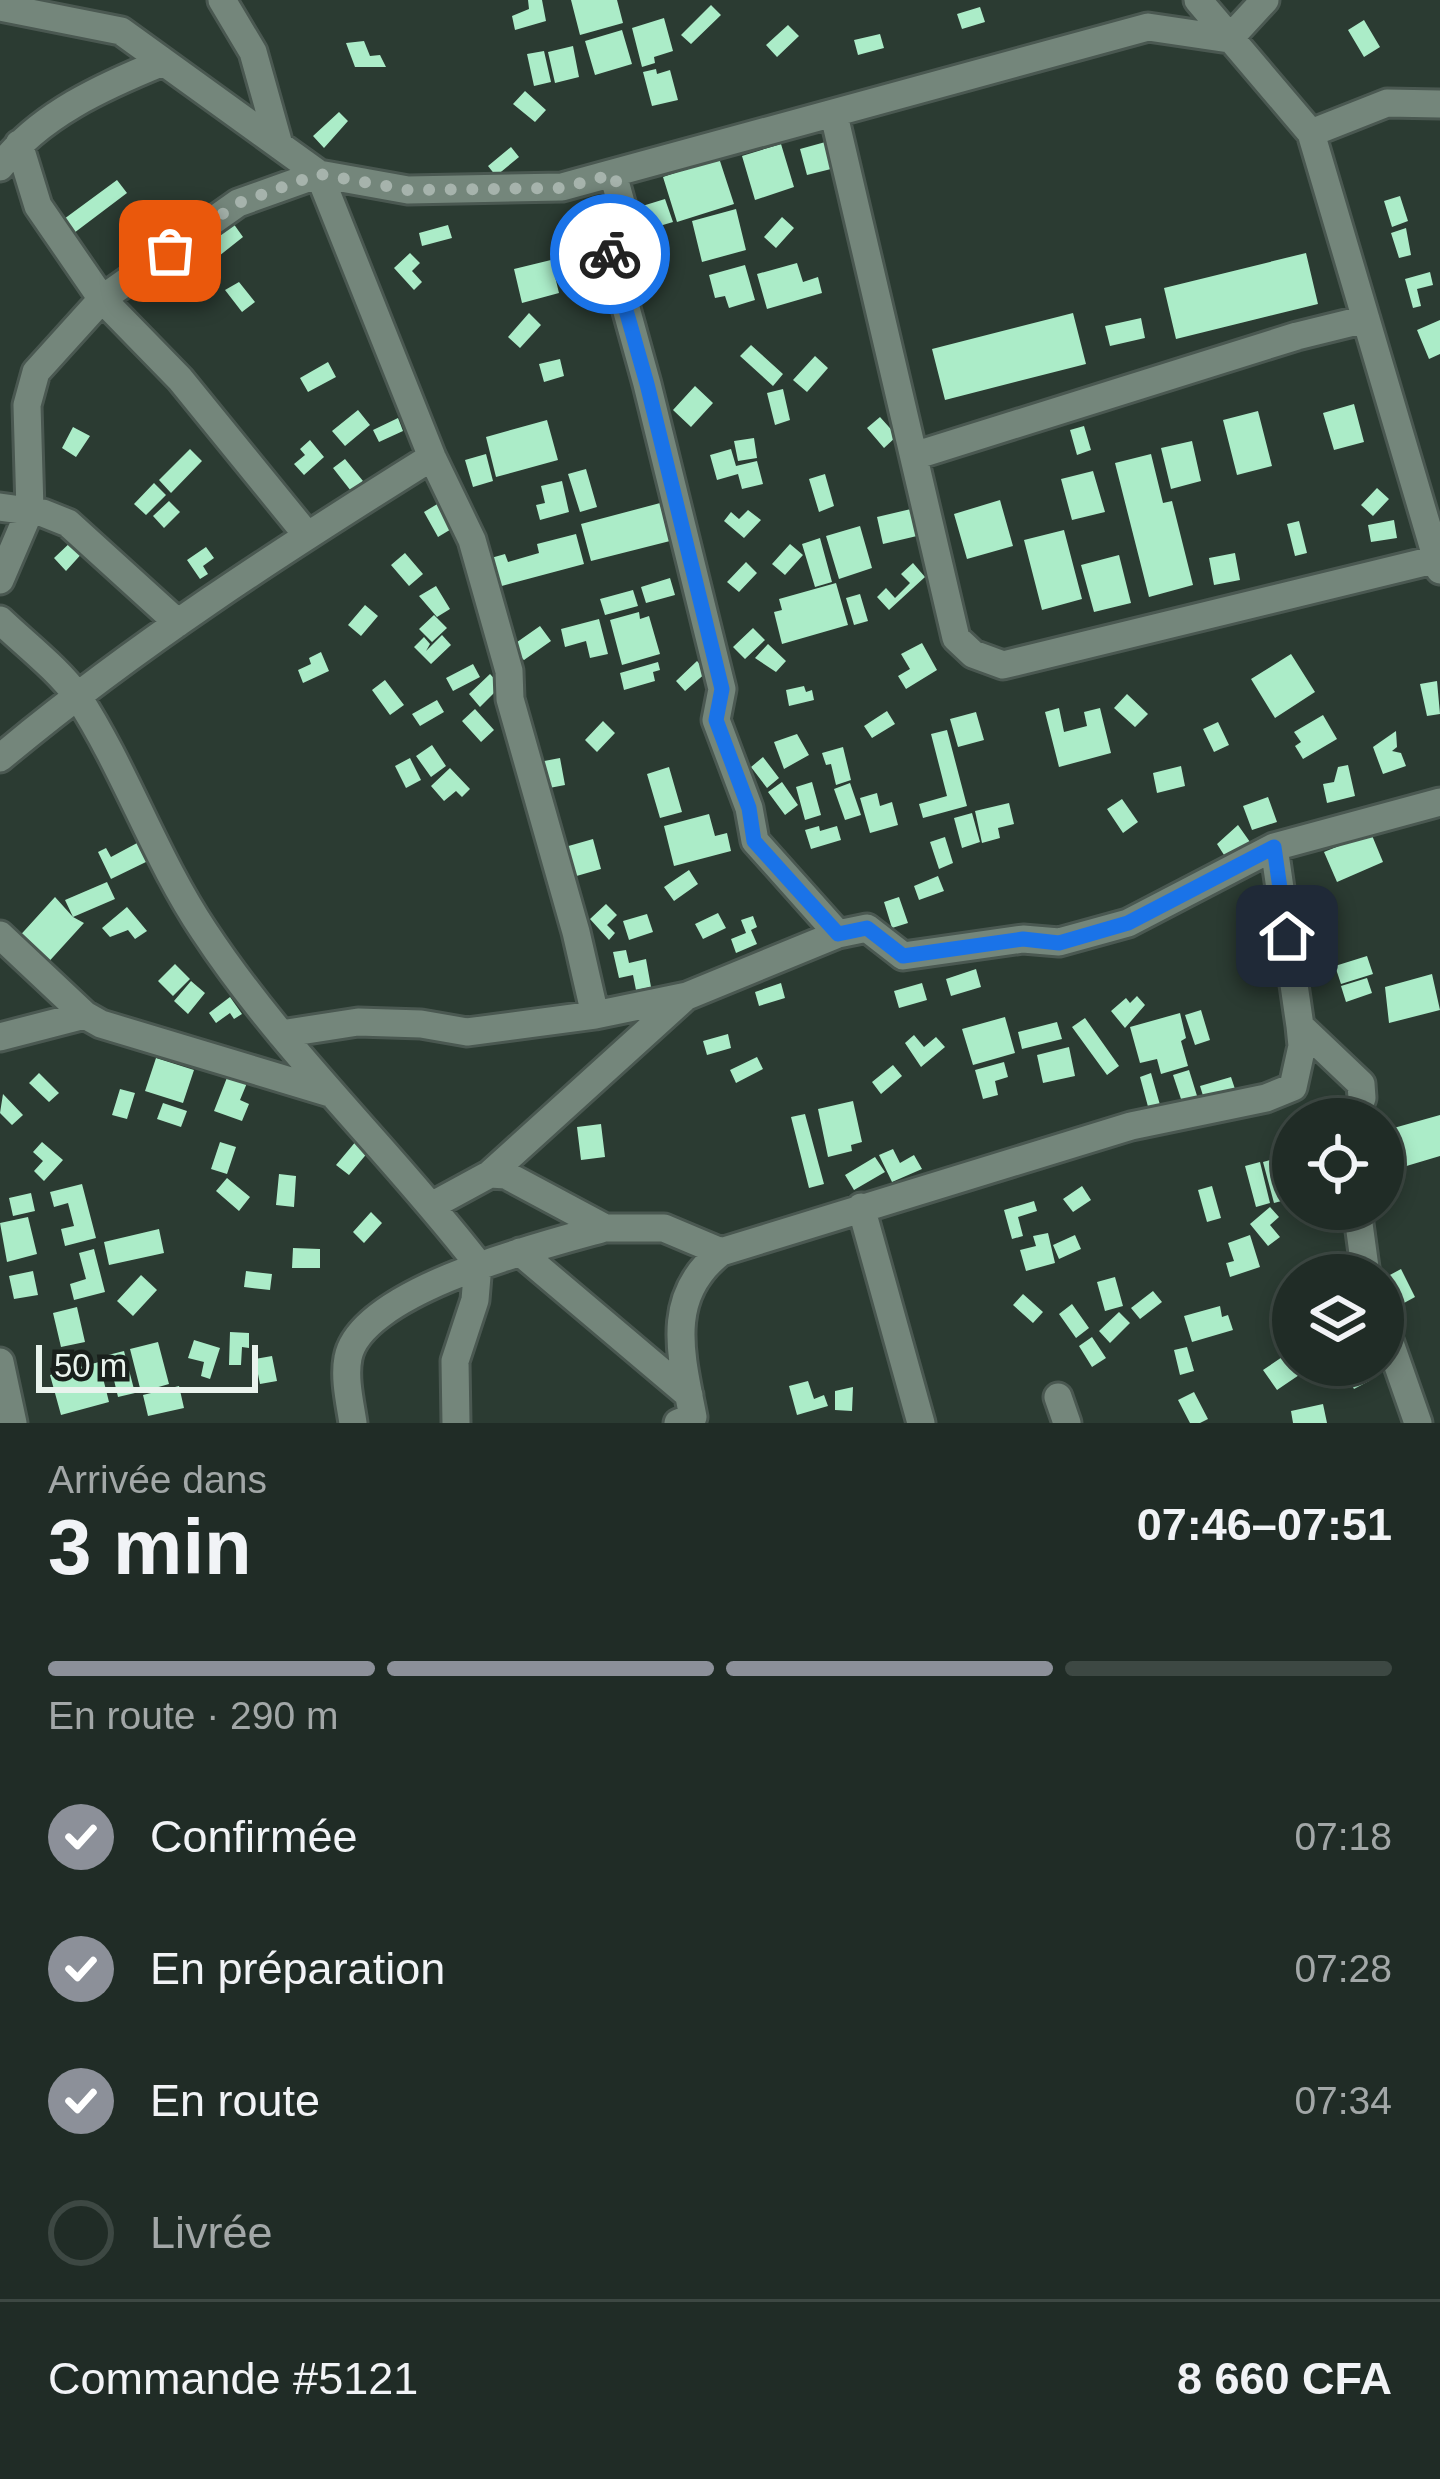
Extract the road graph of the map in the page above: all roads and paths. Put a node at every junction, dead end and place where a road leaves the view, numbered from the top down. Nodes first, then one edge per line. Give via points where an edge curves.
1 (222, 0) edge
2 (1198, 0) edge
3 (1265, 0) edge
4 (0, 7) edge
5 (1229, 39) junction
6 (163, 62) junction
7 (1440, 104) edge
8 (834, 115) junction
9 (1312, 133) junction
10 (20, 144) junction
11 (279, 145) junction
12 (0, 167) edge
13 (319, 174) junction
14 (614, 174) junction
15 (102, 299) junction
16 (1366, 319) junction
17 (914, 456) junction
18 (431, 457) junction
19 (0, 507) edge
20 (30, 510) junction
21 (307, 535) junction
22 (1438, 564) edge
23 (0, 580) edge
24 (0, 620) edge
25 (178, 623) junction
26 (76, 694) junction
27 (0, 758) edge
28 (1440, 802) edge
29 (1274, 847) junction
30 (838, 934) junction
31 (0, 935) edge
32 (687, 996) junction
33 (85, 1015) junction
34 (595, 1015) junction
35 (1300, 1025) junction
36 (280, 1034) junction
37 (0, 1037) edge
38 (334, 1094) junction
39 (1362, 1098) edge
40 (490, 1174) junction
41 (433, 1205) junction
42 (861, 1207) junction
43 (605, 1228) junction
44 (520, 1252) junction
45 (721, 1252) junction
46 (478, 1264) junction
47 (0, 1362) edge
48 (1404, 1383) edge
49 (689, 1414) edge
50 (13, 1423) edge
51 (352, 1423) edge
52 (456, 1423) edge
53 (921, 1423) edge
54 (1418, 1423) edge

1 - 11 street via 253,52
2 - 5 street
3 - 5 street
4 - 6 street via 121,31
5 - 8 street via 1148,27
5 - 9 street
6 - 10 street via 95,90
6 - 11 street
7 - 9 street via 1387,103
8 - 14 street
8 - 17 street
9 - 16 street
10 - 12 street
10 - 15 street via 38,206
11 - 13 street
13 - 14 street via 408,190 562,188
13 - 15 street via 238,203
13 - 18 street
14 - 30 street via 631,235 608,243 722,689 716,720 754,841
15 - 20 street via 36,372 27,405
15 - 21 street via 180,379
16 - 17 street
16 - 22 street
17 - 22 street via 956,638 1004,665
18 - 21 street
18 - 34 street via 472,540
19 - 20 street
20 - 23 street
20 - 25 street via 68,523
21 - 25 street
24 - 26 street
25 - 26 street
26 - 27 street
26 - 36 street via 201,928
28 - 29 street
29 - 30 street via 1128,923 1059,943 1023,939 903,956 867,928
29 - 35 street
30 - 32 street
31 - 33 street
32 - 34 street
32 - 40 street
33 - 37 street
33 - 38 street
34 - 36 street via 467,1032 358,1022
35 - 39 street via 1361,1084
35 - 42 street via 1293,1087
36 - 38 street
38 - 41 street
40 - 41 street
40 - 43 street via 520,1181
41 - 46 street
42 - 45 street
42 - 53 street
43 - 44 street
43 - 45 street via 664,1228
44 - 46 street
44 - 49 street
45 - 49 street via 682,1300
46 - 51 street via 407,1297 354,1343 347,1377
46 - 52 street via 455,1360
47 - 50 street
48 - 54 street

